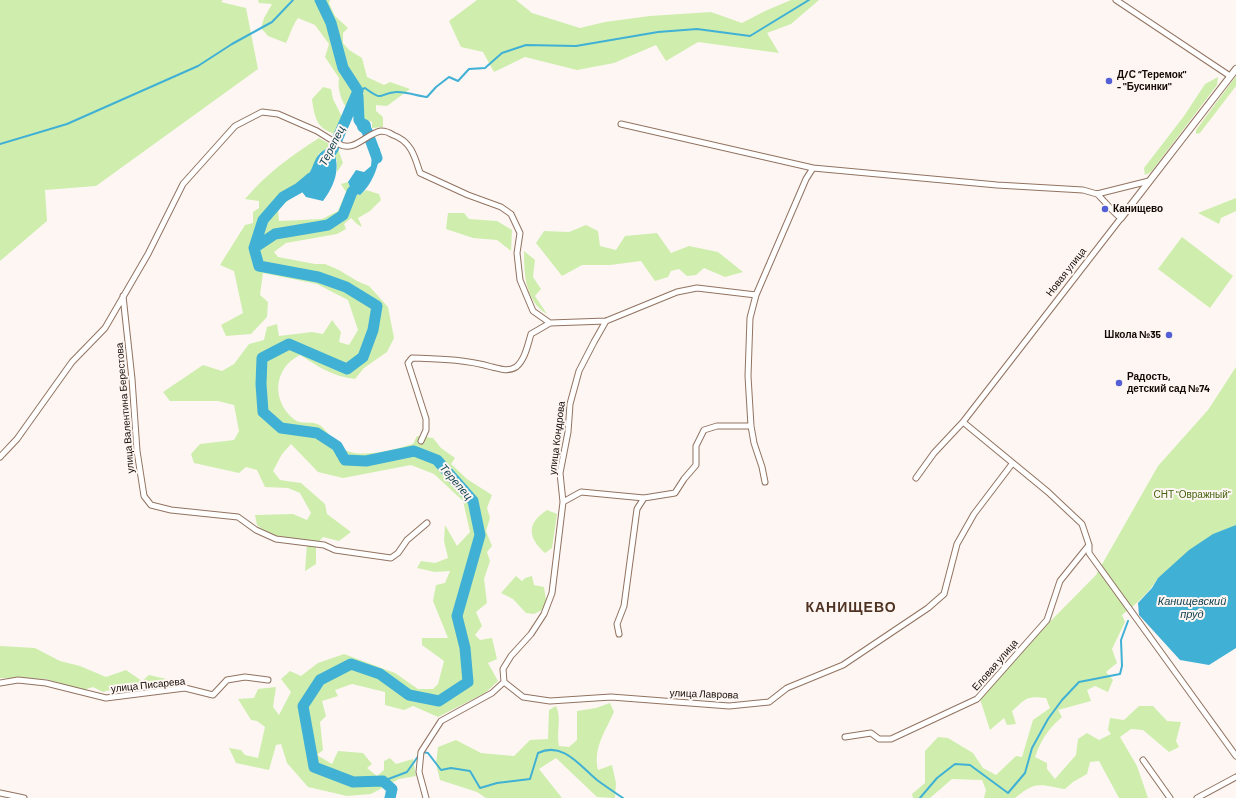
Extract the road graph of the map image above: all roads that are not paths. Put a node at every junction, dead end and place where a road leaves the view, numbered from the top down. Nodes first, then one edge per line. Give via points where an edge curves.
1 (1116, 0) edge
2 (1236, 69) edge
3 (1230, 76) junction
4 (621, 124) dead end
5 (333, 141) dead end
6 (339, 144) dead end
7 (813, 168) junction
8 (1149, 181) junction
9 (1097, 194) junction
10 (1121, 218) junction
11 (123, 295) junction
12 (756, 295) junction
13 (606, 321) junction
14 (550, 323) junction
15 (962, 422) junction
16 (751, 426) junction
17 (421, 441) dead end
18 (0, 457) edge
19 (1012, 464) junction
20 (916, 478) dead end
21 (766, 482) dead end
22 (644, 498) junction
23 (563, 502) junction
24 (427, 524) dead end
25 (1089, 545) junction
26 (619, 634) dead end
27 (268, 680) dead end
28 (504, 682) junction
29 (0, 683) edge
30 (845, 737) dead end
31 (1236, 756) edge
32 (1143, 760) dead end
33 (1236, 777) edge
34 (0, 793) edge
35 (24, 798) edge
36 (426, 798) edge
37 (1170, 798) edge
38 (1197, 798) edge

1 - 3 street
2 - 3 street, Новая улица
3 - 8 street, Новая улица
4 - 7 street
5 - 11 street via 278,114 262,112 235,126 183,184 148,254
6 - 14 street via 351,146 382,131 400,137 414,151 420,173 501,207 511,214 520,233 517,253 520,280 533,311
7 - 9 street via 997,185 1083,190
7 - 12 street
8 - 9 street
8 - 10 street, Новая улица
9 - 10 street
10 - 15 street, Новая улица
11 - 18 street via 105,328 72,362 17,438
11 - 24 street, улица Валентина Берестова via 132,378 136,451 144,496 152,505 171,510 238,517 256,530 276,539 391,558
12 - 13 street via 697,288 677,292
12 - 16 street via 750,318 748,376
13 - 14 street
13 - 23 street, улица Кондрова via 579,371 570,404 568,432 560,473
14 - 17 street via 531,334 524,356 517,366 511,369 504,370 467,360 410,359 408,363 426,419 426,430
15 - 19 street
15 - 20 street, Новая улица
16 - 21 street
16 - 22 street via 717,426 704,430 696,446 696,465 675,493
19 - 25 street via 1048,492 1082,524
19 - 28 street, улица Лаврова via 974,514 957,544 944,594 928,608 844,665 787,688 769,702 729,706 612,697 550,701 522,697
22 - 23 street via 581,492
22 - 26 street via 637,509 624,606 617,624
23 - 28 street, улица Кондрова via 552,593 544,614 503,669
25 - 30 street, Еловая улица via 1060,581 1047,620 977,699 891,739 879,739 870,733
25 - 31 street via 1089,553
27 - 29 street, улица Писарева via 246,677 227,680 213,695 185,688 106,698 46,683 18,680
28 - 36 street via 492,693 441,721 421,752 419,772
32 - 37 street
33 - 38 street
34 - 35 street

